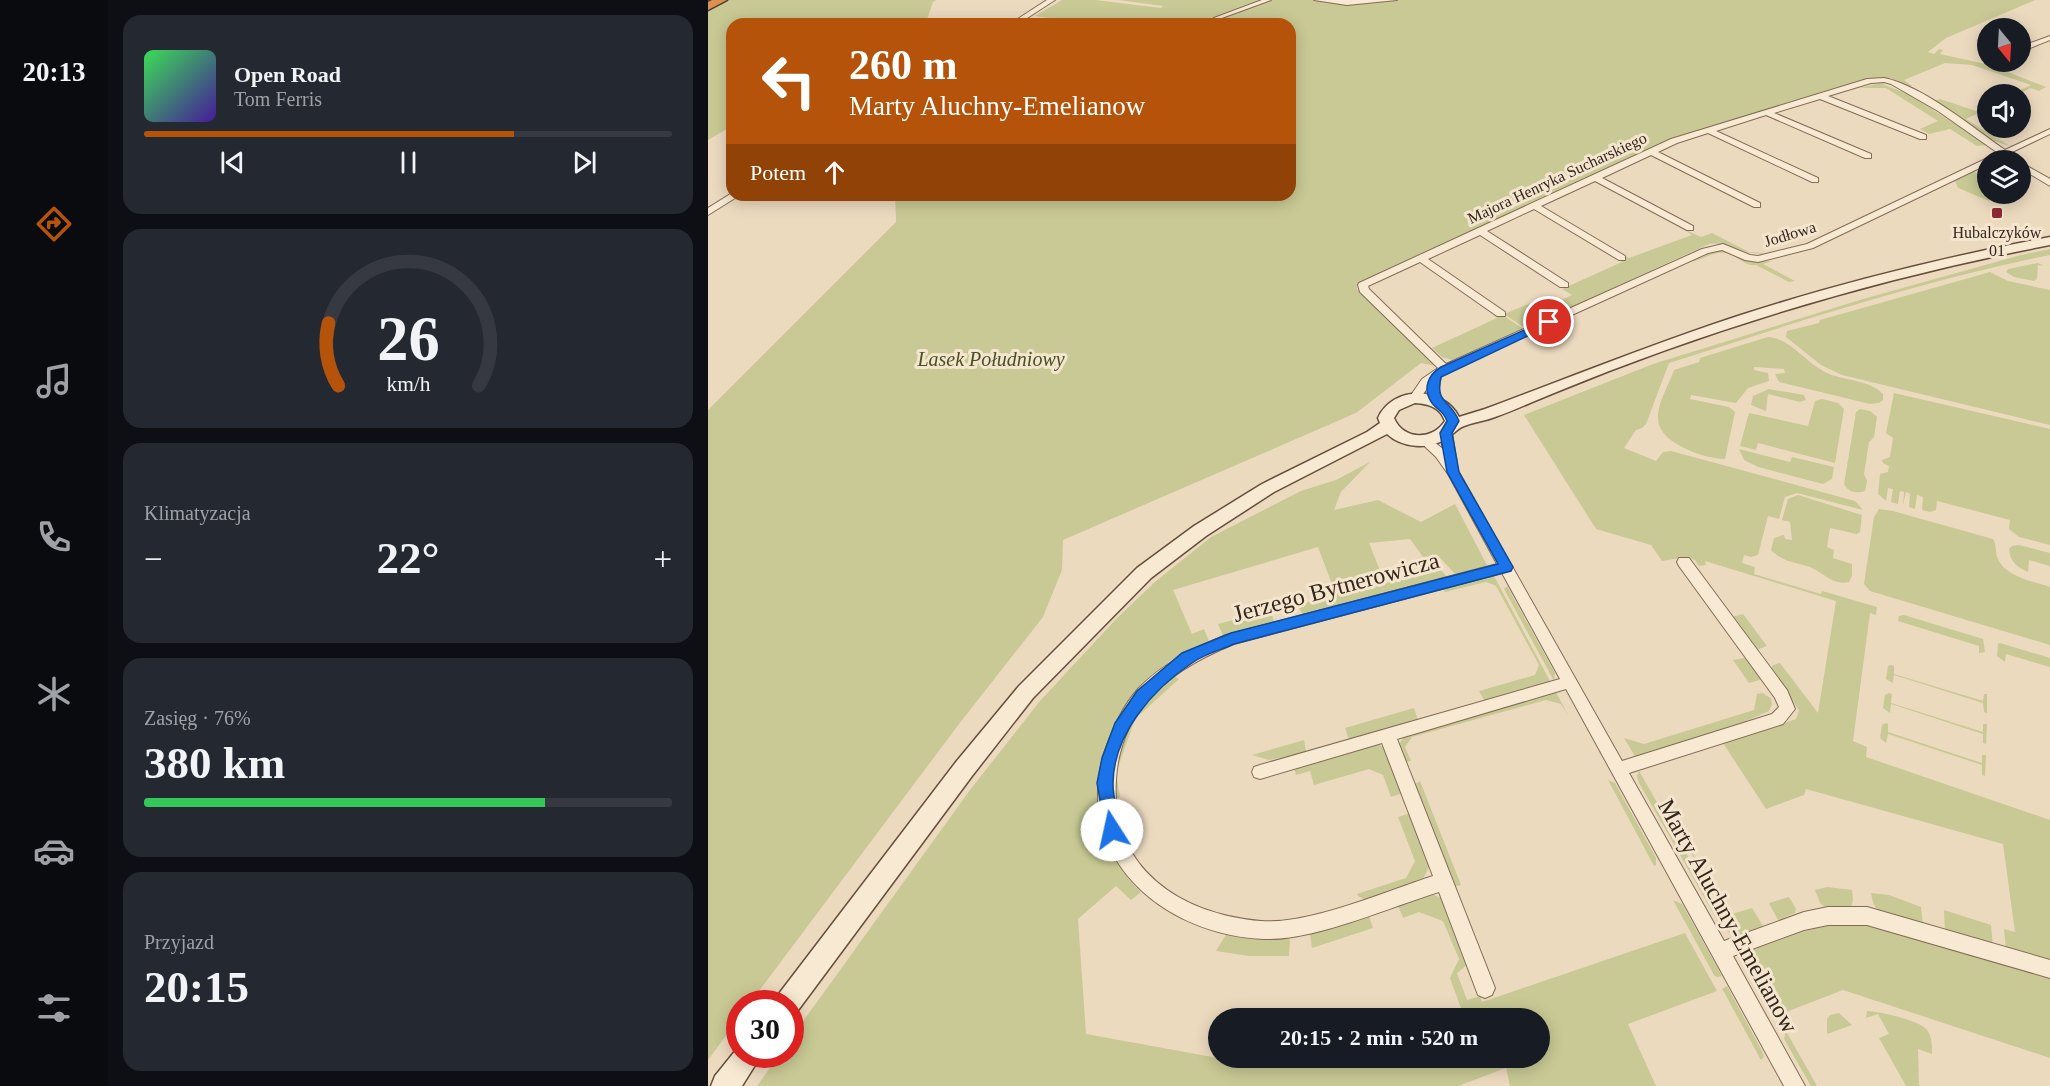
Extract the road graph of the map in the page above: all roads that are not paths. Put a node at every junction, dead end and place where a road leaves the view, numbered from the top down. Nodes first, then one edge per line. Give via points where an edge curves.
1 (721, 0) edge
2 (1052, 0) edge
3 (1268, 0) edge
4 (1317, 0) edge
5 (1394, 0) edge
6 (708, 6) edge
7 (1023, 18) edge
8 (1217, 18) dead end
9 (2050, 38) edge
10 (2031, 46) edge
11 (1823, 97) junction
12 (1767, 113) junction
13 (1707, 130) junction
14 (2050, 131) edge
15 (1923, 137) dead end
16 (2000, 150) edge
17 (2010, 150) edge
18 (1650, 152) junction
19 (1868, 156) dead end
20 (1977, 166) edge
21 (2031, 171) edge
22 (1594, 177) junction
23 (1815, 180) dead end
24 (2050, 183) edge
25 (726, 201) edge
26 (1533, 205) junction
27 (1756, 205) dead end
28 (708, 212) edge
29 (1690, 228) dead end
30 (1479, 230) junction
31 (2050, 241) edge
32 (1420, 258) junction
33 (1622, 258) dead end
34 (1564, 285) dead end
35 (1501, 314) dead end
36 (1440, 372) junction
37 (1415, 398) junction
38 (1446, 418) junction
39 (1393, 430) junction
40 (1424, 441) junction
41 (1453, 472) junction
42 (1684, 562) dead end
43 (1506, 567) junction
44 (1570, 682) junction
45 (1387, 735) junction
46 (1619, 769) junction
47 (1260, 772) dead end
48 (1442, 882) junction
49 (1721, 951) junction
50 (2050, 969) edge
51 (1485, 988) dead end
52 (798, 990) edge
53 (738, 1068) edge
54 (725, 1086) edge
55 (1795, 1086) edge

1 - 6 highway
2 - 7 street
3 - 8 street
4 - 5 street
9 - 10 street
11 - 12 street, Majora Henryka Sucharskiego
11 - 15 street
11 - 16 street, Majora Henryka Sucharskiego via 1870,81 1893,82
12 - 13 street, Majora Henryka Sucharskiego
12 - 19 street
13 - 18 street, Majora Henryka Sucharskiego
13 - 23 street
14 - 17 street, Jodłowa
18 - 22 street, Majora Henryka Sucharskiego
18 - 27 street
20 - 36 street, Jodłowa via 1802,249 1758,259 1723,248 1705,251
21 - 24 street
22 - 26 street, Majora Henryka Sucharskiego
22 - 29 street
25 - 28 street
26 - 30 street, Majora Henryka Sucharskiego
26 - 33 street
30 - 32 street, Majora Henryka Sucharskiego
30 - 34 street
31 - 38 main road via 1973,255 1800,300 1719,326 1490,414
32 - 35 street
32 - 36 street, Majora Henryka Sucharskiego via 1362,287
36 - 37 street via 1426,381
36 - 38 street, Marty Aluchny-Emelianow via 1432,392
37 - 38 main road
37 - 39 main road via 1389,411 1386,418
38 - 40 main road
38 - 41 street, Marty Aluchny-Emelianow
39 - 40 main road via 1406,439
39 - 52 main road via 1268,488 1144,573 1019,700
40 - 41 street, Marty Aluchny-Emelianow
41 - 43 street, Marty Aluchny-Emelianow
42 - 46 street via 1782,695 1787,709 1777,719
43 - 44 street, Marty Aluchny-Emelianow
43 - 48 street, Jerzego Bytnerowicza via 1207,648 1187,658 1142,696 1123,723 1110,758 1105,783 1107,806 1122,856 1149,890 1178,909 1212,923 1264,930 1308,926
44 - 45 street
44 - 46 street, Marty Aluchny-Emelianow
45 - 47 street
45 - 48 street
46 - 49 street, Marty Aluchny-Emelianow
48 - 51 street
49 - 50 street via 1804,921 1850,915 1880,919
49 - 55 street, Marty Aluchny-Emelianow
53 - 54 main road

